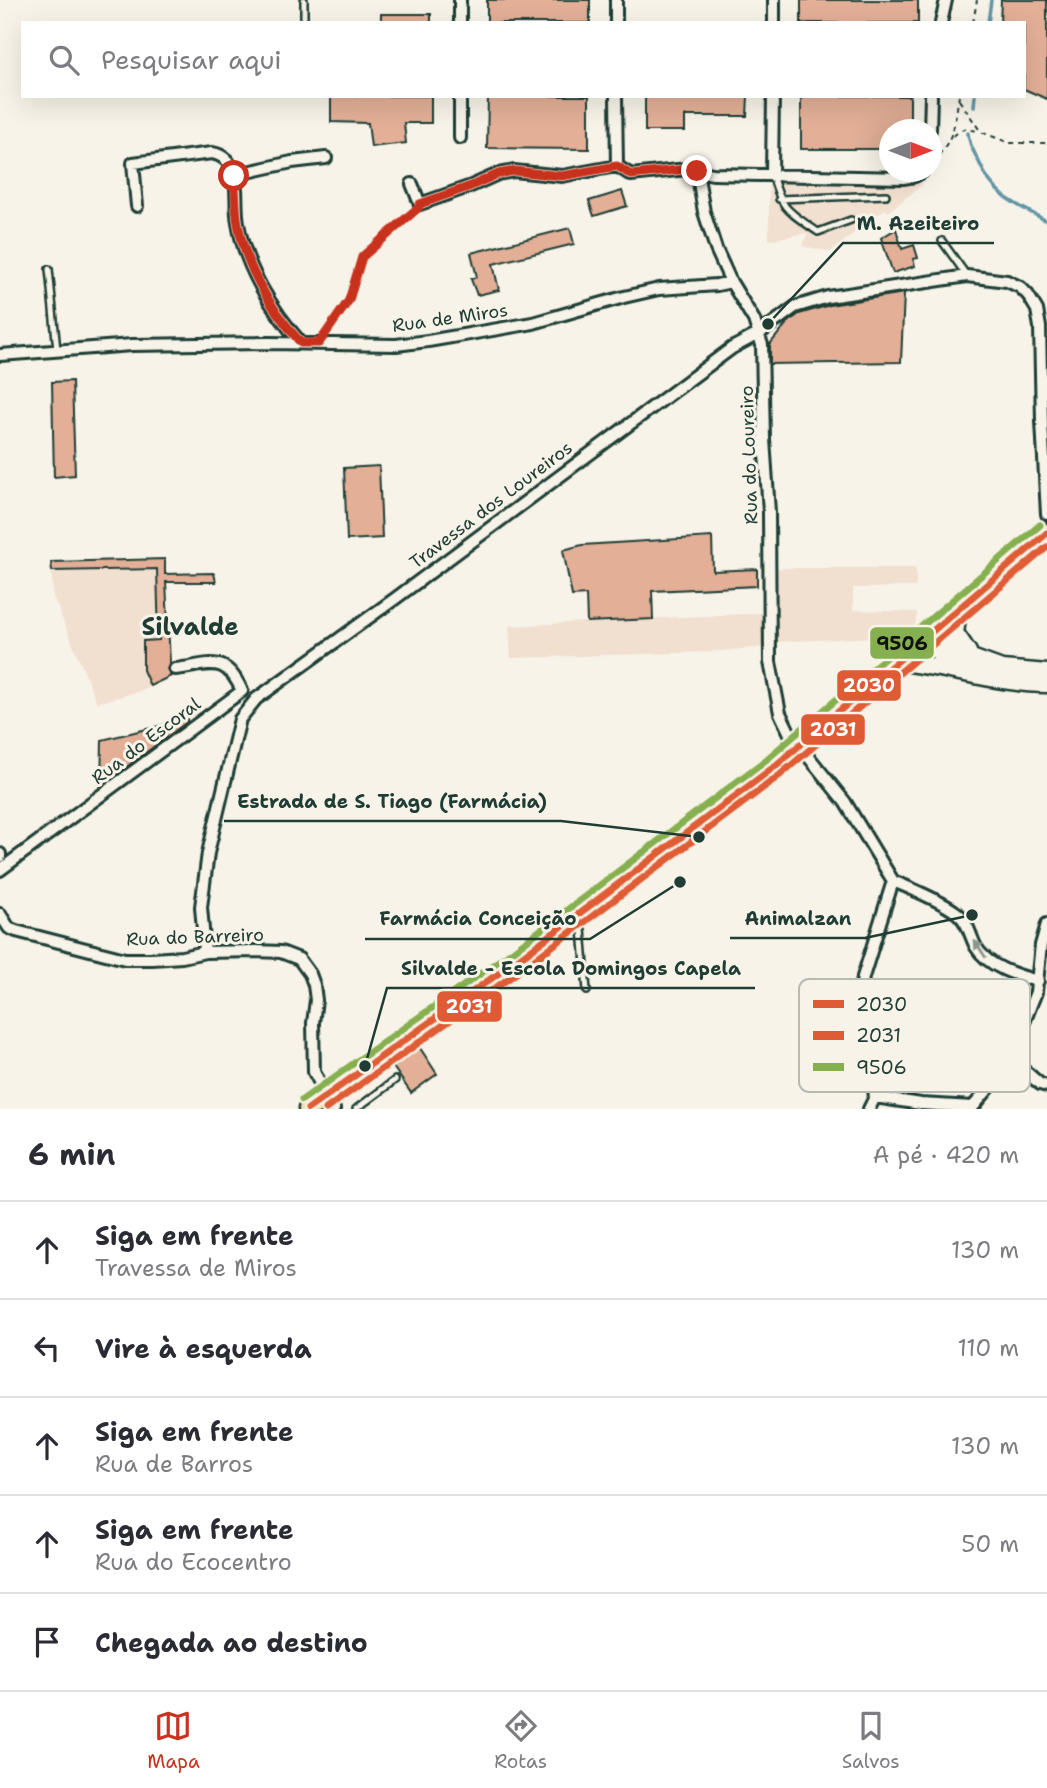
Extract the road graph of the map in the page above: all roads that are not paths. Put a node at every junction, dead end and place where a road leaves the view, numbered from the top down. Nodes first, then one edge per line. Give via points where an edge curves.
1 (304, 0) edge
2 (460, 0) edge
3 (616, 0) edge
4 (774, 0) edge
5 (946, 0) edge
6 (304, 21) edge
7 (460, 21) edge
8 (616, 21) edge
9 (774, 21) edge
10 (941, 21) edge
11 (460, 98) edge
12 (616, 98) edge
13 (773, 98) edge
14 (931, 98) edge
15 (930, 119) edge
16 (460, 138) dead end
17 (326, 158) dead end
18 (617, 166) junction
19 (697, 171) junction
20 (772, 174) junction
21 (234, 176) junction
22 (879, 177) edge
23 (412, 184) dead end
24 (886, 195) dead end
25 (779, 199) junction
26 (137, 206) dead end
27 (851, 220) dead end
28 (942, 241) dead end
29 (49, 270) dead end
30 (967, 276) junction
31 (731, 282) junction
32 (760, 333) junction
33 (301, 343) junction
34 (57, 352) junction
35 (0, 355) edge
36 (1047, 514) edge
37 (1047, 533) edge
38 (958, 612) junction
39 (930, 636) junction
40 (898, 662) junction
41 (977, 668) junction
42 (175, 669) dead end
43 (1047, 673) edge
44 (1047, 684) edge
45 (796, 746) junction
46 (1, 861) edge
47 (893, 881) junction
48 (581, 913) junction
49 (0, 914) edge
50 (1047, 924) edge
51 (205, 952) junction
52 (863, 979) edge
53 (1038, 981) junction
54 (587, 991) dead end
55 (1030, 1007) edge
56 (1030, 1075) edge
57 (395, 1080) dead end
58 (1047, 1086) edge
59 (874, 1092) edge
60 (986, 1092) edge
61 (875, 1097) junction
62 (331, 1102) edge
63 (973, 1108) edge
64 (308, 1109) edge
65 (356, 1109) edge
66 (869, 1109) edge

1 - 6 lane
2 - 7 street
3 - 8 street
4 - 9 street
5 - 10 street
11 - 16 street
12 - 18 street
13 - 20 street
14 - 15 street
17 - 21 street
18 - 19 street via 631,175
18 - 23 street via 562,176 498,174 420,204
19 - 20 street
19 - 31 street, Rua do Loureiro via 711,233
20 - 22 street
20 - 25 lane
21 - 26 street via 220,154 133,163
21 - 33 street via 238,223 247,256 278,317
24 - 25 lane
25 - 27 lane via 818,232
28 - 30 lane
29 - 34 lane
30 - 32 street, Travessa dos Loureiros via 805,302
30 - 36 street, Travessa dos Loureiros via 1020,287 1037,310
31 - 32 street, Rua do Loureiro
31 - 33 street, Rua de Miros via 659,289 533,323 428,341
32 - 45 street, Rua do Loureiro via 769,512 770,662 780,713
32 - 51 street, Travessa dos Loureiros via 732,348 274,685 247,710 236,733 208,853 201,907
33 - 34 street, Rua de Miros via 132,345
34 - 35 street, Rua de Miros
37 - 38 main road
38 - 39 main road
38 - 41 main road via 959,642
39 - 40 main road
39 - 41 main road via 939,654
40 - 41 main road
40 - 45 main road
41 - 43 main road
41 - 44 main road via 1025,684
42 - 46 street, Rua do Escoral via 227,666 242,691
45 - 47 street, Rua do Loureiro via 845,802
45 - 48 main road
47 - 52 street
53 -> 47 street via 997,966 976,947 958,914
48 - 54 lane
48 - 62 main road
49 - 51 street, Rua do Barreiro via 9,928 125,958
50 - 53 street
51 - 62 street, Rua do Barreiro via 281,952 299,958 314,985 316,1000 314,1072
53 - 55 street
56 - 58 street
57 - 65 lane
59 - 61 street
60 - 63 street
61 - 63 street
61 - 66 street
62 - 64 main road

